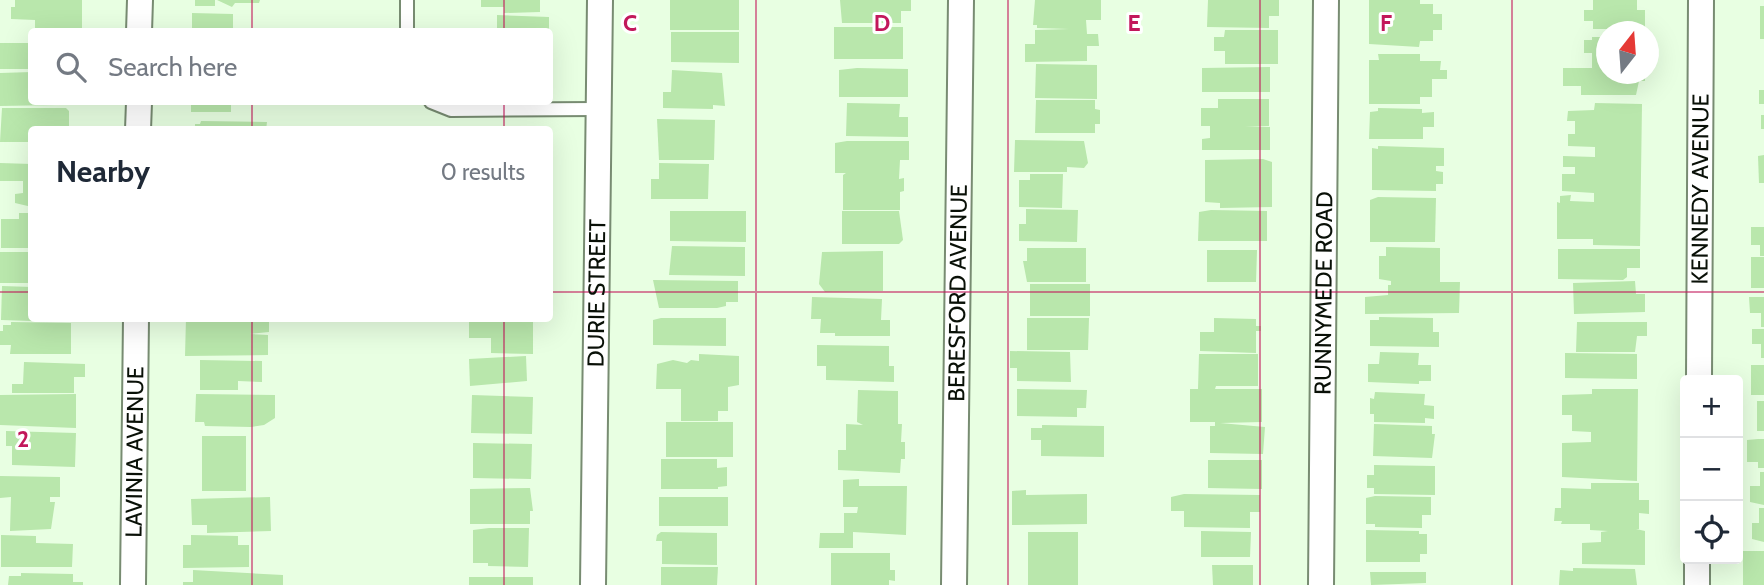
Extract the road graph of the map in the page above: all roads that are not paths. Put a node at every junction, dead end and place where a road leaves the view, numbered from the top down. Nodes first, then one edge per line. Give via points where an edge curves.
1 (140, 0) edge
2 (407, 0) edge
3 (600, 0) edge
4 (961, 0) edge
5 (1326, 0) edge
6 (1701, 0) edge
7 (139, 28) edge
8 (407, 28) edge
9 (139, 105) edge
10 (438, 105) edge
11 (598, 109) junction
12 (138, 126) edge
13 (136, 322) edge
14 (1699, 375) edge
15 (1697, 564) edge
16 (133, 585) edge
17 (593, 585) edge
18 (954, 585) edge
19 (1321, 585) edge
20 (1697, 585) edge

1 - 7 street
2 - 8 lane
3 - 11 street, DURIE STREET
4 - 18 street, BERESFORD AVENUE
5 - 19 street, RUNNYMEDE ROAD
6 - 14 street, KENNEDY AVENUE
9 - 12 street
10 - 11 lane via 451,110
11 - 17 street, DURIE STREET
13 - 16 street, LAVINIA AVENUE
15 - 20 street

